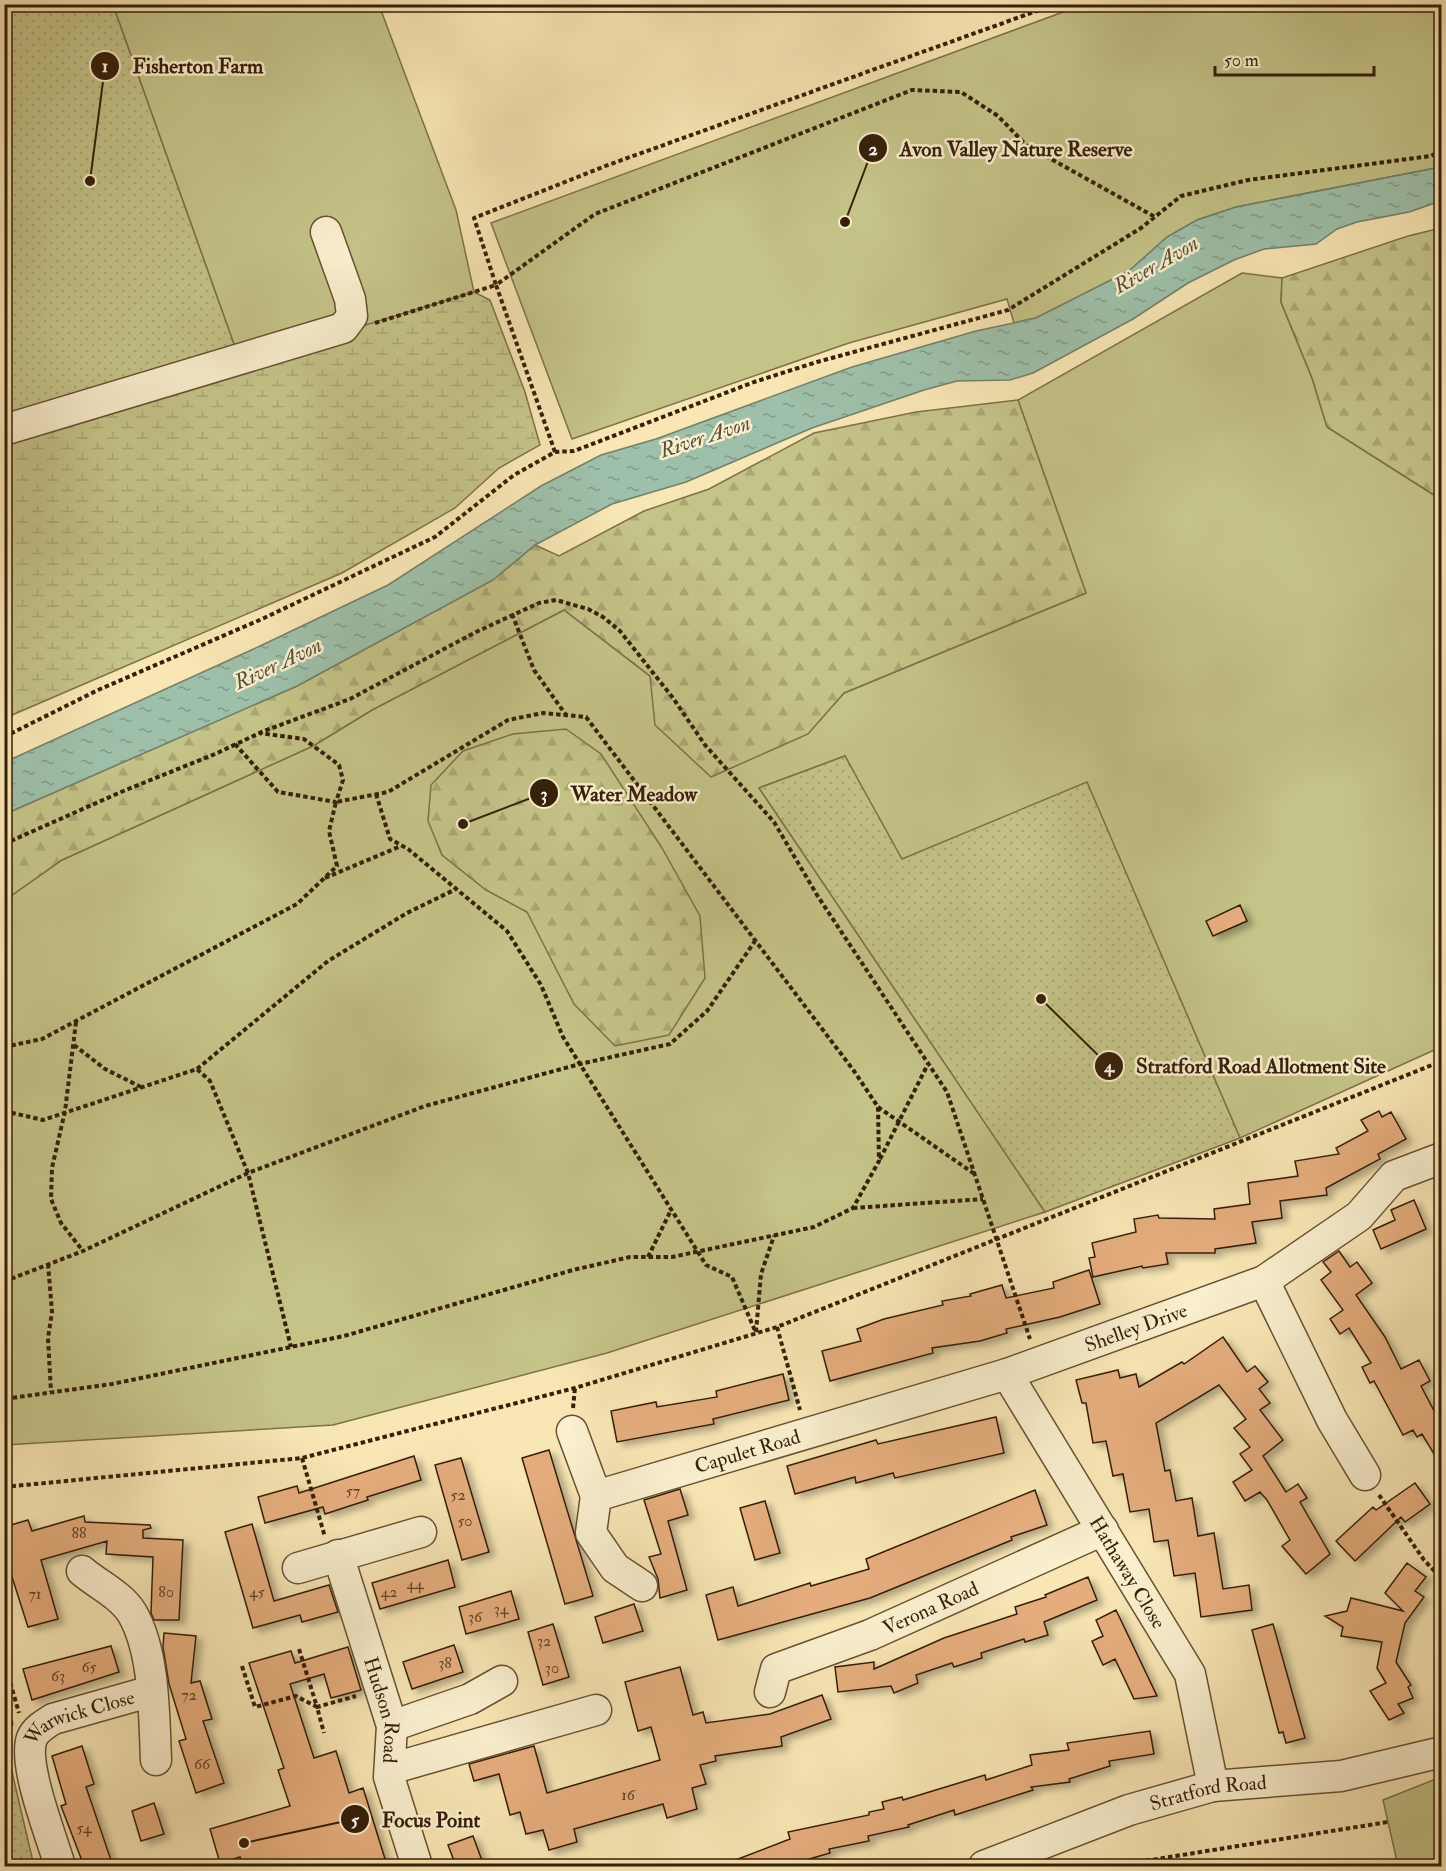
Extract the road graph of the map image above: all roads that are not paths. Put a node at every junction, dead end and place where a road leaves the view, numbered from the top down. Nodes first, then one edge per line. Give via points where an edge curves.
1 (326, 232) dead end
2 (4, 430) edge
3 (1439, 1159) dead end
4 (1264, 1281) junction
5 (1006, 1374) junction
6 (572, 1431) dead end
7 (1365, 1475) road end
8 (596, 1496) junction
9 (1103, 1530) junction
10 (421, 1532) dead end
11 (335, 1556) junction
12 (298, 1568) dead end
13 (82, 1571) dead end
14 (642, 1586) dead end
15 (502, 1681) dead end
16 (152, 1691) junction
17 (770, 1692) dead end
18 (596, 1710) dead end
19 (392, 1726) junction
20 (1442, 1752) edge
21 (156, 1760) dead end
22 (390, 1769) junction
23 (1213, 1786) junction
24 (60, 1866) edge
25 (417, 1866) edge
26 (984, 1866) edge

1 - 2 street via 350,299 352,316 343,328
3 - 4 street, Shelley Drive via 1394,1176 1359,1216
4 - 5 street, Shelley Drive
4 - 7 street via 1332,1420
5 - 8 street, Capulet Road
5 - 9 street, Hathaway Close
6 - 8 street
8 - 14 street via 591,1533 615,1568
9 - 17 street, Verona Road via 870,1635 777,1670
9 - 23 street, Hathaway Close via 1190,1674
10 - 11 street
11 - 12 street
11 - 19 street, Hudson Road
13 - 16 street via 131,1613 142,1641
15 - 19 street via 470,1700
16 - 21 street
16 - 24 street, Warwick Close via 53,1719 33,1737 32,1772
18 - 22 street
19 - 22 street, Hudson Road
20 - 23 street, Stratford Road via 1341,1776
22 - 25 street, Hudson Road via 389,1777
23 - 26 street, Stratford Road via 1129,1810

